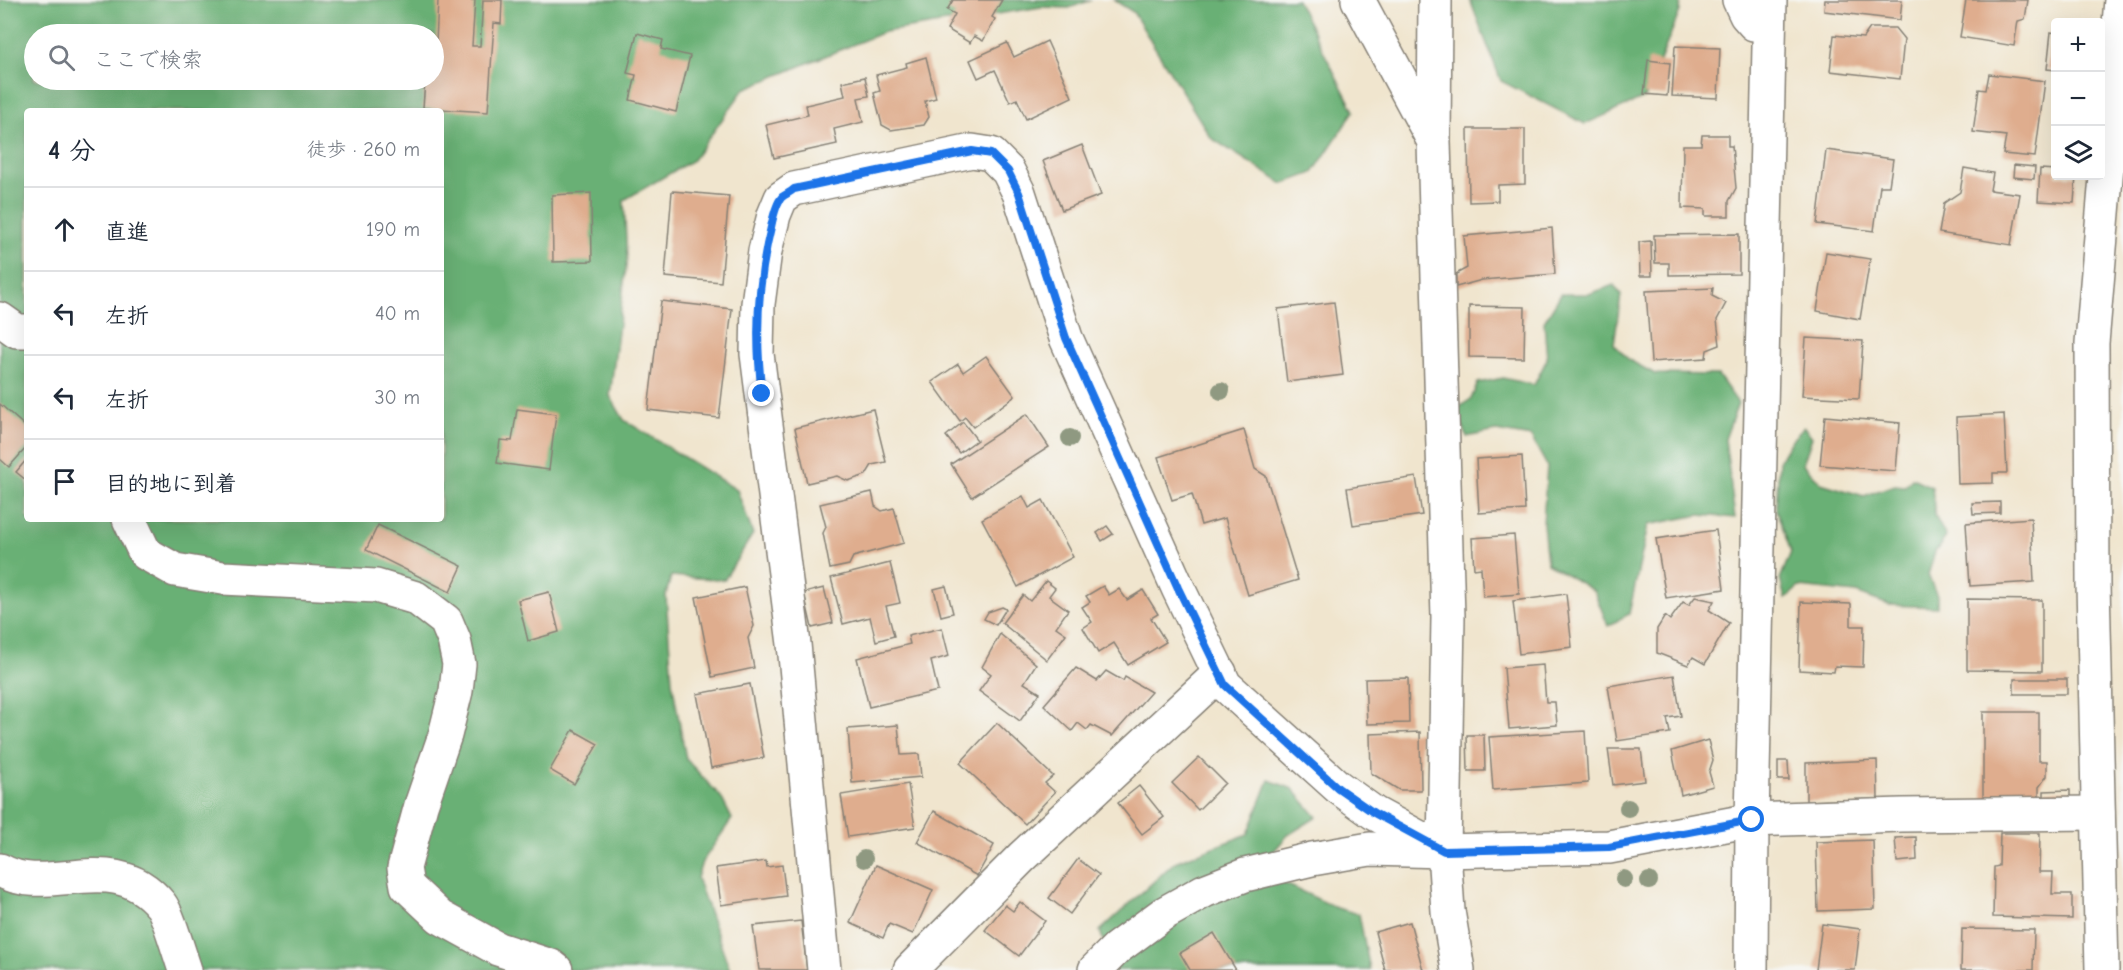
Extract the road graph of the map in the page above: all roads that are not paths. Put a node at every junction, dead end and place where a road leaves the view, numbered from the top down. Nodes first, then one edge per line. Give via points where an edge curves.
1 (1358, 0) edge
2 (1435, 0) edge
3 (1739, 0) edge
4 (2121, 0) edge
5 (1770, 12) edge
6 (1434, 142) junction
7 (2113, 213) edge
8 (0, 319) edge
9 (24, 331) edge
10 (130, 522) edge
11 (1220, 673) junction
12 (2098, 813) junction
13 (1752, 820) junction
14 (1444, 851) junction
15 (0, 870) edge
16 (1460, 969) edge
17 (185, 970) edge
18 (556, 970) edge
19 (824, 970) edge
20 (910, 970) edge
21 (1095, 970) edge
22 (1752, 970) edge
23 (2102, 970) edge

1 - 6 street
2 - 6 street
3 - 5 street via 1754,24
4 - 7 street
5 - 13 street
6 - 14 street via 1448,617
7 - 12 street via 2092,343
8 - 9 street via 17,331
10 - 18 street via 145,553 175,570 223,578 376,586 416,598 446,621 459,664 456,691 404,868 407,886 440,917 498,949
11 - 14 street via 1225,685 1338,788 1374,813
11 - 19 street via 1066,338 1019,193 1008,171 991,154 972,151 794,189 781,198 765,251 757,354 794,644
11 - 20 street via 1022,857
12 - 13 street
12 - 23 street
13 - 14 street via 1609,847
13 - 22 street
14 - 16 street via 1448,911
14 - 21 street via 1370,849 1245,875 1204,891 1163,914
15 - 17 street via 25,878 105,875 125,879 162,906

